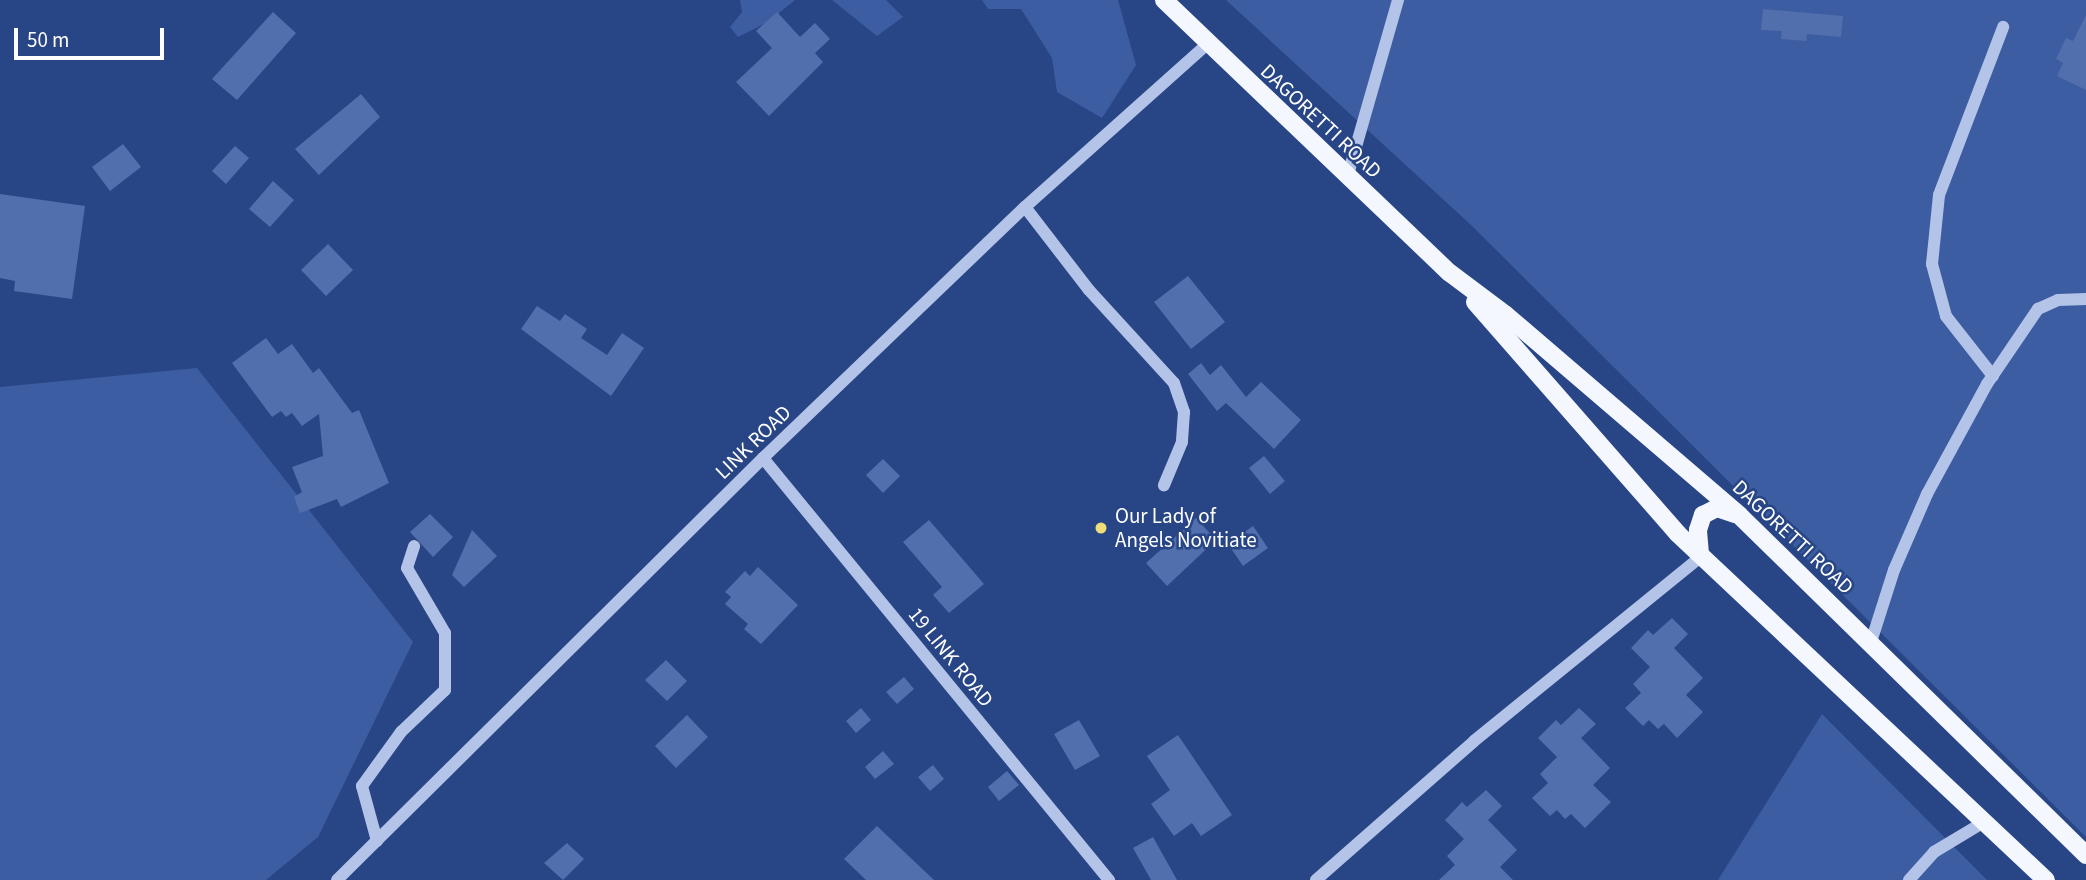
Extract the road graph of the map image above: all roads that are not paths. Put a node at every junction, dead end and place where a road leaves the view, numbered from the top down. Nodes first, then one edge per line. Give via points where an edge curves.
1 (1164, 0) edge
2 (1398, 0) edge
3 (2003, 27) dead end
4 (1207, 44) junction
5 (1347, 178) junction
6 (1025, 208) junction
7 (1450, 273) junction
8 (2086, 299) edge
9 (1993, 376) junction
10 (763, 458) junction
11 (1164, 485) dead end
12 (1739, 515) junction
13 (414, 546) dead end
14 (1701, 555) junction
15 (1871, 642) junction
16 (1984, 821) junction
17 (377, 841) junction
18 (2086, 855) edge
19 (338, 880) edge
20 (1109, 880) edge
21 (1316, 880) edge
22 (1909, 880) edge
23 (2046, 880) edge

1 - 4 main road, DAGORETTI ROAD
2 - 5 street
3 - 9 street via 1939,195 1932,264 1946,316
4 - 5 main road, DAGORETTI ROAD
4 - 6 street, LINK ROAD
5 - 7 main road, DAGORETTI ROAD
6 - 10 street, LINK ROAD
6 - 11 street via 1089,290 1174,383 1184,412 1182,442
7 - 12 main road, DAGORETTI ROAD via 1506,315
7 - 14 main road, DAGORETTI ROAD
8 - 9 street via 2057,300 2038,309
9 - 15 street via 1927,494 1894,570
10 - 17 street, LINK ROAD
10 - 20 street, 19 LINK ROAD
12 - 14 main road via 1717,508 1703,515 1698,530
12 - 15 main road, DAGORETTI ROAD
13 - 17 street via 407,568 445,633 445,690 401,732 362,786
14 - 16 main road, DAGORETTI ROAD
14 - 21 street via 1474,741
15 - 18 main road, DAGORETTI ROAD
16 - 22 street via 1934,852
16 - 23 main road, DAGORETTI ROAD
17 - 19 street, LINK ROAD

